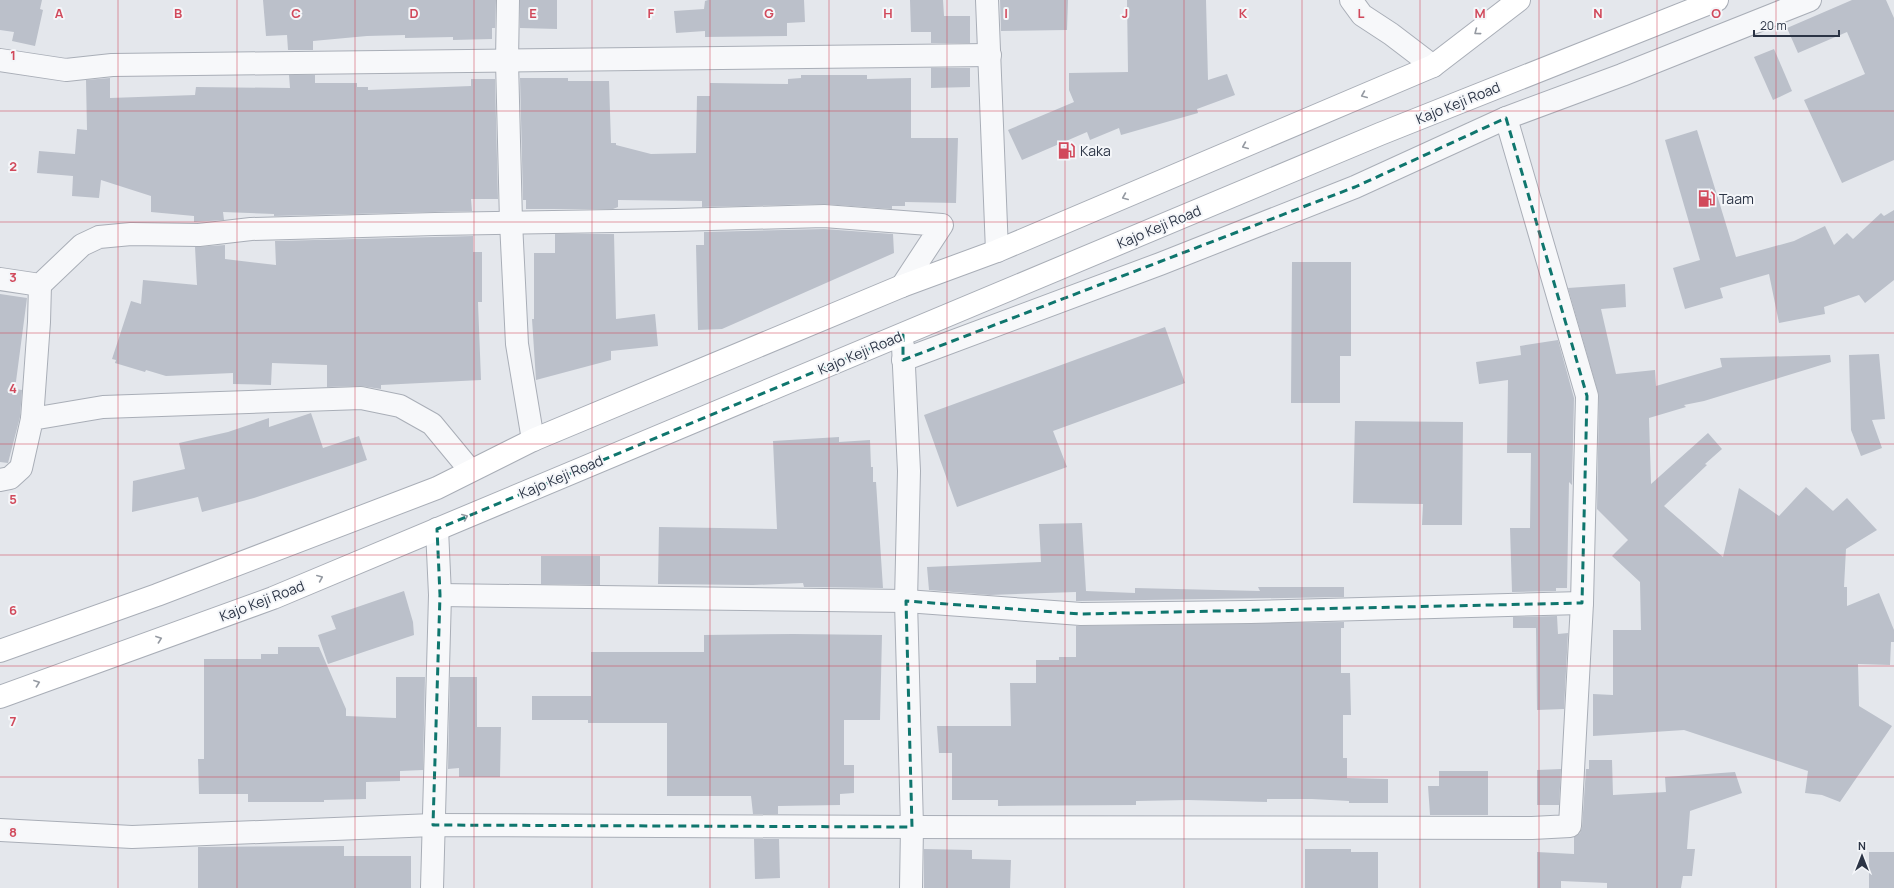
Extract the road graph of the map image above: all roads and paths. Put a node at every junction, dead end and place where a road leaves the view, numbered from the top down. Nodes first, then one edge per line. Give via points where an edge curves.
1 (508, 0) edge
2 (987, 0) edge
3 (1352, 0) edge
4 (1519, 0) edge
5 (1717, 0) edge
6 (1810, 0) edge
7 (990, 55) junction
8 (0, 60) edge
9 (507, 61) junction
10 (1433, 66) junction
11 (1506, 118) junction
12 (511, 222) junction
13 (997, 251) junction
14 (0, 279) edge
15 (40, 285) junction
16 (902, 286) junction
17 (903, 335) junction
18 (903, 360) junction
19 (32, 419) junction
20 (533, 440) junction
21 (470, 470) junction
22 (0, 480) edge
23 (437, 529) junction
24 (440, 595) junction
25 (906, 601) junction
26 (1582, 603) junction
27 (0, 651) edge
28 (0, 697) edge
29 (433, 825) junction
30 (912, 828) junction
31 (0, 830) edge
32 (432, 888) edge
33 (911, 888) edge

1 - 9 street
2 - 7 street
3 - 10 street via 1362,15
4 -> 10 main road
5 - 17 main road, Kajo Keji Road via 1380,134
6 - 11 street
7 - 9 street
7 - 13 street
8 - 9 street via 66,70 112,65
9 - 12 street
10 -> 13 main road
11 - 18 street via 1355,187 1160,264
11 - 26 street via 1587,396
12 - 15 street via 251,229 199,235 131,234 99,237 82,245
12 - 16 street via 824,216 942,225
12 - 20 street via 517,344
13 - 16 main road
14 - 15 street
15 - 19 street
16 - 20 main road
17 - 18 street
23 -> 17 main road, Kajo Keji Road
18 - 25 street via 909,471
19 - 21 street via 103,407 361,398 400,406 432,424
19 - 22 street via 21,468 10,478
20 - 21 main road
21 - 27 main road via 437,488 302,540
23 - 24 street
28 -> 23 main road, Kajo Keji Road via 273,598
24 - 25 street
24 - 29 street
25 - 26 street via 1081,614
25 - 30 street
26 - 30 street via 1570,826
29 - 30 street
29 - 31 street via 132,837
29 - 32 street
30 - 33 street

